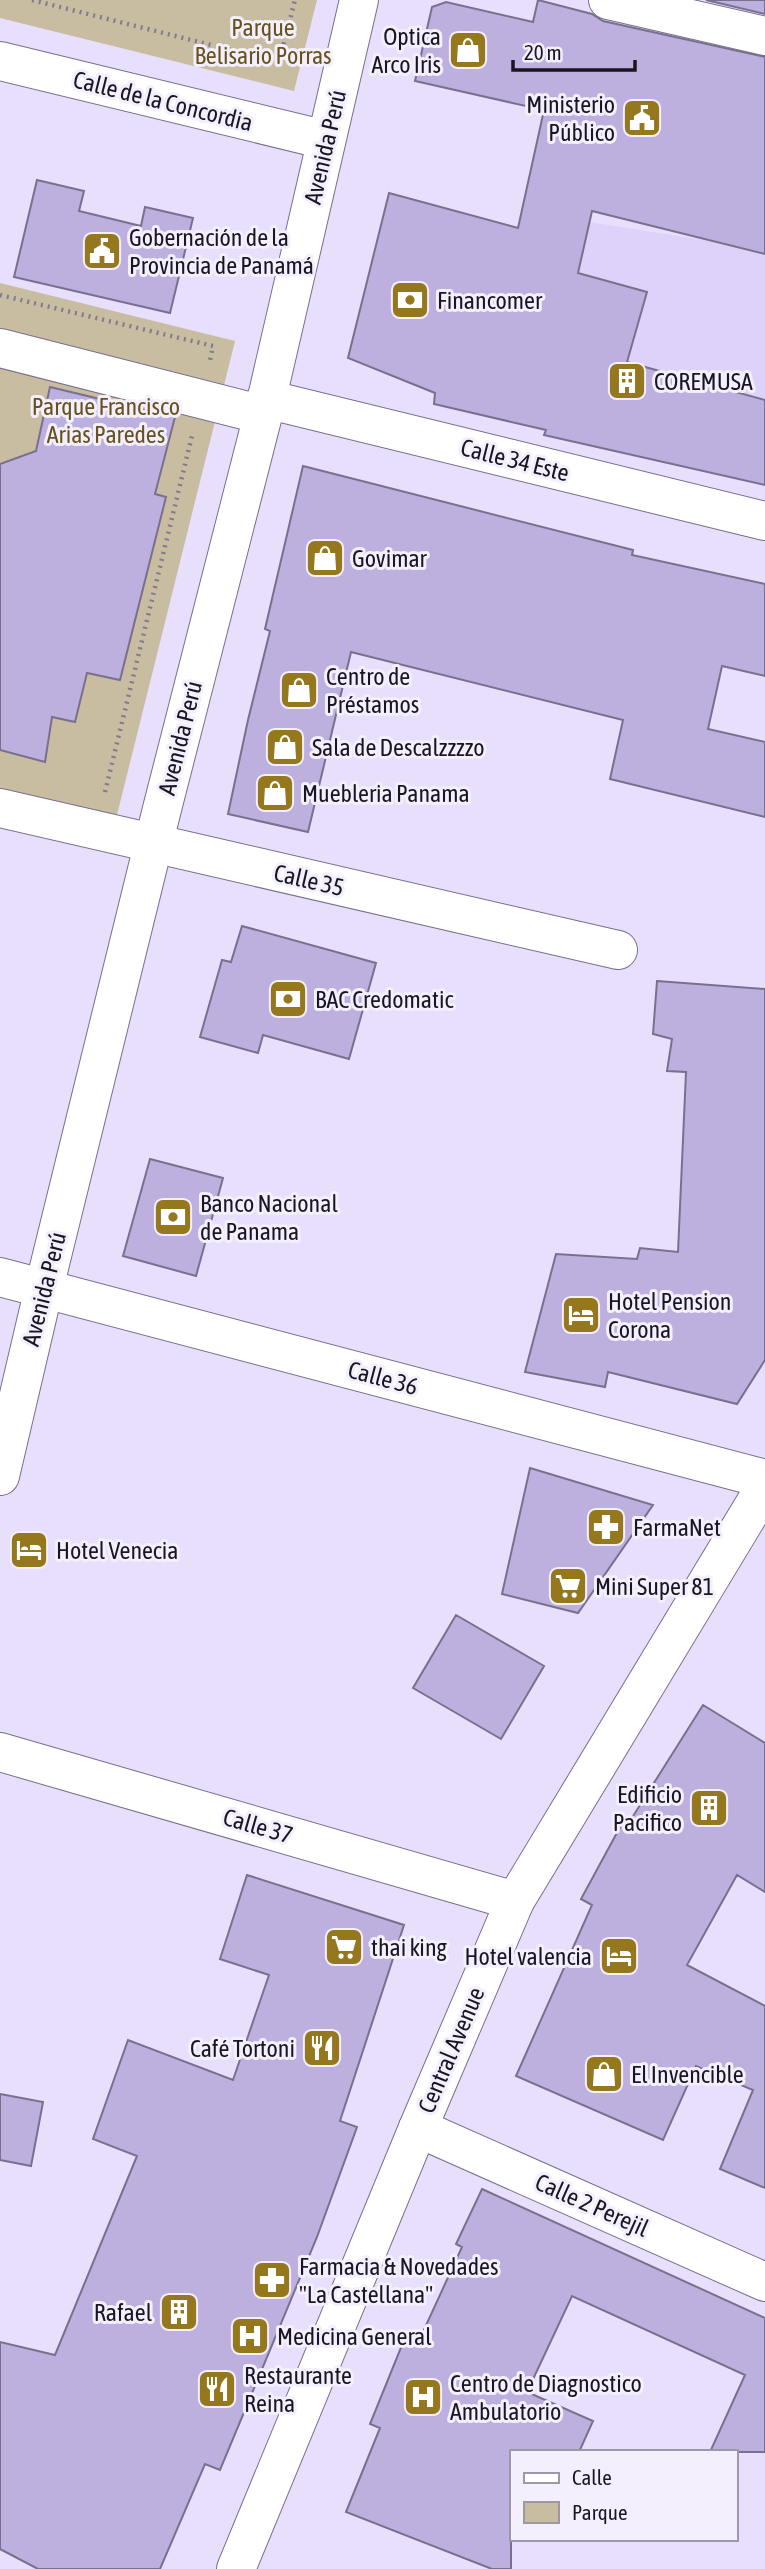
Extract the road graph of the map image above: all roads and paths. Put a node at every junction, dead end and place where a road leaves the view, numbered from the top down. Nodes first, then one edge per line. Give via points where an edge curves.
1 (32, 0) edge
2 (295, 0) edge
3 (359, 0) edge
4 (608, 0) edge
5 (765, 36) edge
6 (0, 61) edge
7 (326, 140) junction
8 (0, 295) edge
9 (0, 348) edge
10 (201, 399) junction
11 (264, 407) junction
12 (765, 520) edge
13 (103, 799) dead end
14 (0, 808) edge
15 (154, 845) junction
16 (618, 950) dead end
17 (0, 1277) edge
18 (44, 1288) junction
19 (0, 1476) edge
20 (765, 1479) edge
21 (765, 1487) edge
22 (0, 1752) edge
23 (515, 1901) junction
24 (418, 2128) junction
25 (765, 2283) edge
26 (236, 2569) edge

1 - 2 path via 279,62
3 - 7 street, Avenida Perú
4 - 5 street
6 - 7 street, Calle de la Concordia
7 - 11 street, Avenida Perú
8 - 10 path via 214,346
9 - 10 street, Calle 34 Este
10 - 11 street, Calle 34 Este
10 - 13 path
11 - 12 street, Calle 34 Este
11 - 15 street, Avenida Perú
14 - 15 street, Calle 35
15 - 16 street, Calle 35
15 - 18 street, Avenida Perú
17 - 18 street, Calle 36
18 - 19 street, Avenida Perú
18 - 20 street, Calle 36
21 - 23 street, Central Avenue
22 - 23 street, Calle 37
23 - 24 street, Central Avenue
24 - 25 street, Calle 2 Perejil
24 - 26 street, Central Avenue

